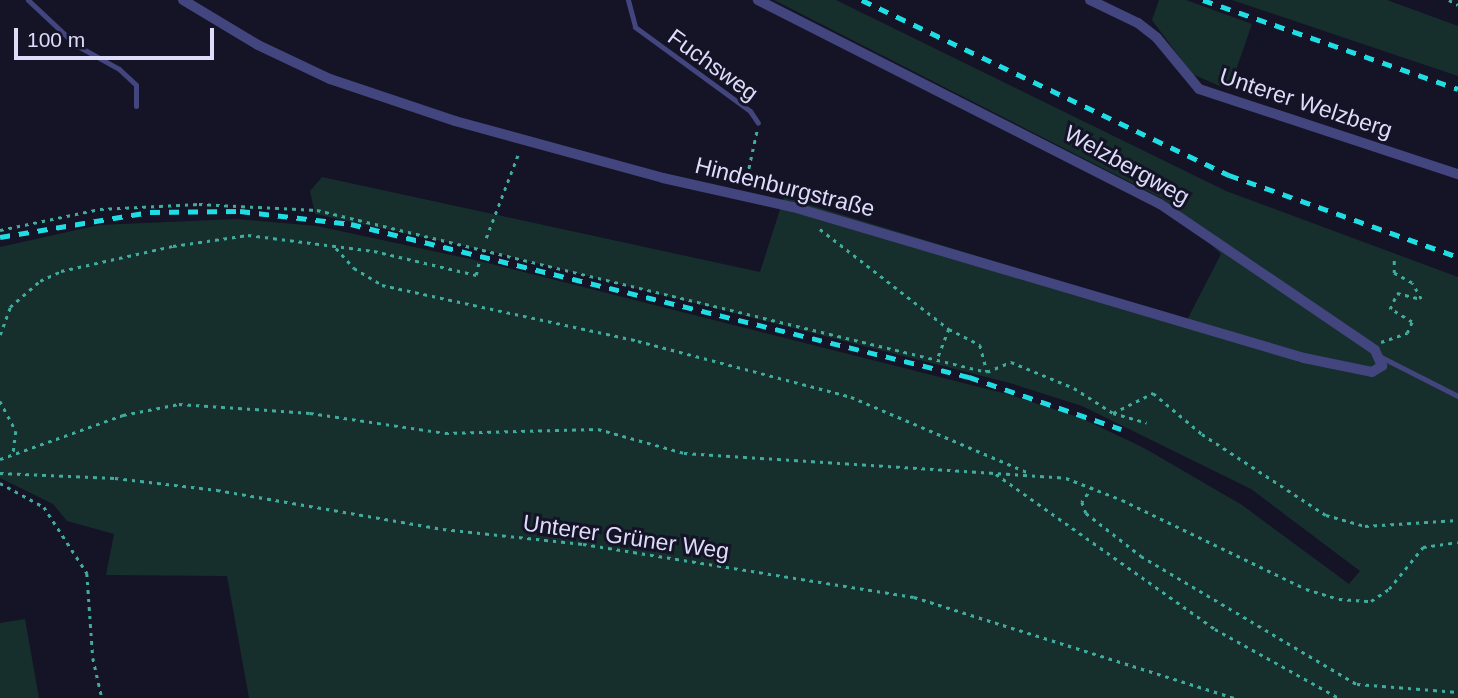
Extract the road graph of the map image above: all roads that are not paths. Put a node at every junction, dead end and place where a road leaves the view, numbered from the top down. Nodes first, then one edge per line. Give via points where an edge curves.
1 (28, 0) edge
2 (183, 0) edge
3 (628, 0) edge
4 (758, 0) edge
5 (1090, 0) edge
6 (136, 106) dead end
7 (758, 123) road end
8 (1458, 174) edge
9 (1381, 357) junction
10 (1458, 396) edge

1 - 6 lane via 76,45 119,69 136,85
2 - 9 street, Hindenburgstraße via 258,45 330,79 455,121 743,195 1304,358 1372,372 1382,366
3 - 7 lane, Fuchsweg via 635,27 750,111
4 - 9 street, Welzbergweg via 1160,204
5 - 8 street, Unterer Welzberg via 1138,23 1157,38 1187,79 1209,94
9 - 10 lane, Welzbergweg

